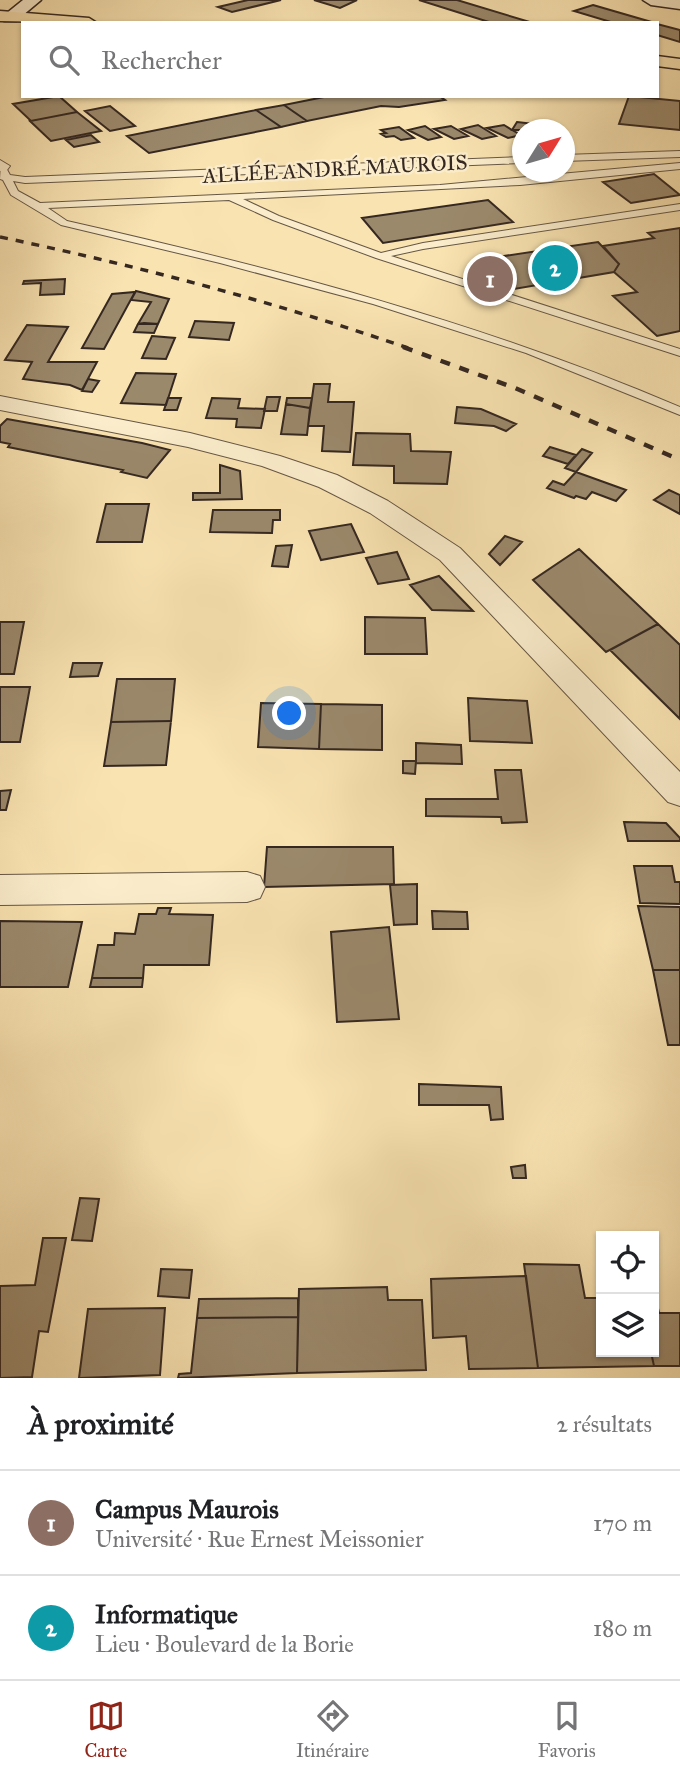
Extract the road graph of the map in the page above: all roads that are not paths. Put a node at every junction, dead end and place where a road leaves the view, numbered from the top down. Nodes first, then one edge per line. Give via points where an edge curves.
1 (651, 0) edge
2 (0, 2) edge
3 (680, 4) edge
4 (13, 10) edge
5 (62, 21) edge
6 (659, 61) edge
7 (680, 64) edge
8 (659, 72) edge
9 (680, 75) edge
10 (680, 154) edge
11 (575, 158) edge
12 (512, 160) edge
13 (392, 165) junction
14 (680, 166) edge
15 (2, 171) edge
16 (402, 172) dead end
17 (412, 180) dead end
18 (422, 187) junction
19 (230, 197) junction
20 (38, 206) junction
21 (680, 207) edge
22 (380, 256) junction
23 (680, 353) edge
24 (0, 403) edge
25 (680, 411) edge
26 (680, 793) edge
27 (247, 887) dead end
28 (0, 890) edge

1 - 3 street
2 - 4 street
4 - 5 main road
6 - 7 main road
8 - 9 main road
10 - 11 lane
12 - 13 lane, ALLÉE ANDRÉ MAUROIS
13 - 15 lane, ALLÉE ANDRÉ MAUROIS via 25,180
13 - 16 lane
14 - 18 lane, ALLÉE ANDRÉ MAUROIS via 594,177
15 - 20 lane, ALLÉE ANDRÉ MAUROIS via 14,193
17 - 18 lane
18 - 19 lane, ALLÉE ANDRÉ MAUROIS
19 - 20 lane, ALLÉE ANDRÉ MAUROIS
19 - 22 lane
20 - 25 lane via 64,223 252,266 424,314 595,373
21 - 22 lane
22 - 23 lane
24 - 26 street via 190,440 271,461 328,481 379,507 450,555
27 - 28 street

